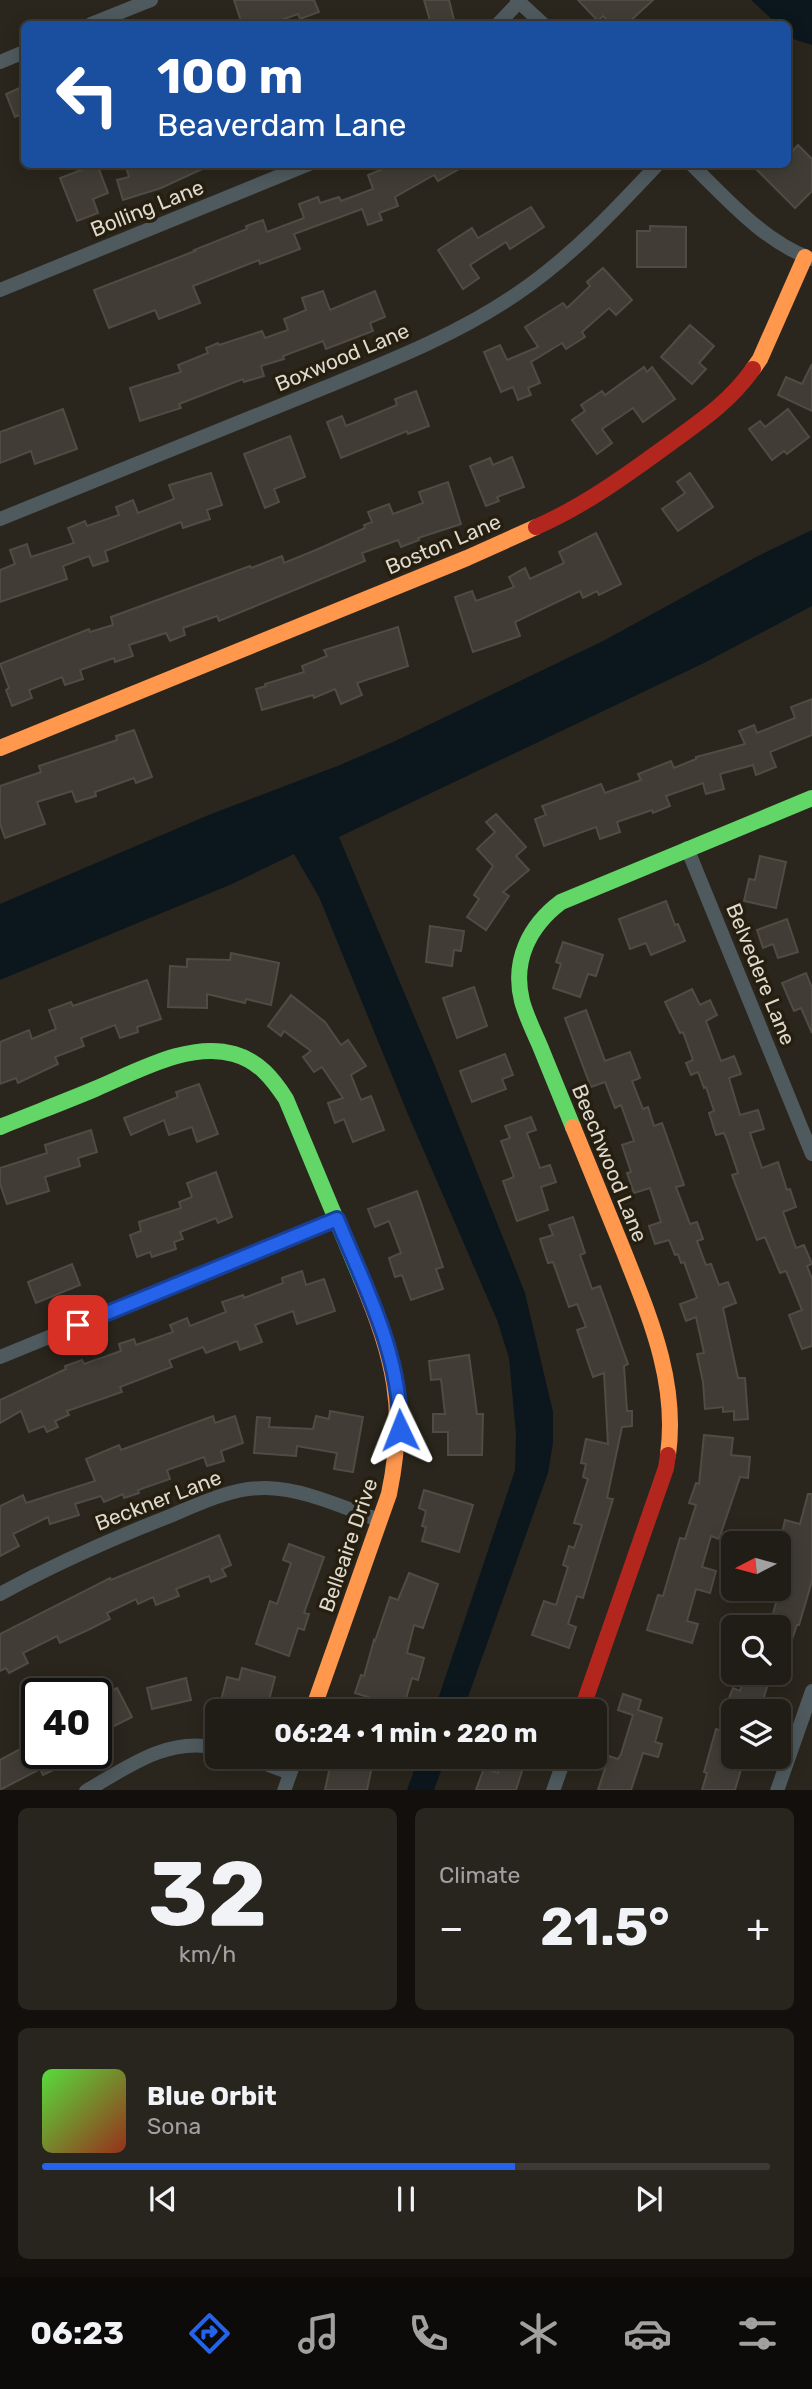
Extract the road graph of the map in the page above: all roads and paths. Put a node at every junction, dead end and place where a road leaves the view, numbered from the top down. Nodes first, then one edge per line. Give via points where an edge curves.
1 (151, 0) edge
2 (518, 1) edge
3 (98, 21) edge
4 (501, 21) edge
5 (540, 21) edge
6 (21, 53) edge
7 (0, 62) edge
8 (299, 168) edge
9 (654, 168) edge
10 (695, 168) edge
11 (808, 258) edge
12 (0, 290) edge
13 (0, 519) edge
14 (0, 748) edge
15 (812, 798) edge
16 (687, 848) junction
17 (0, 1127) edge
18 (812, 1154) edge
19 (337, 1219) junction
20 (0, 1357) edge
21 (379, 1520) junction
22 (0, 1594) edge
23 (812, 1691) edge
24 (317, 1699) edge
25 (586, 1699) edge
26 (205, 1746) edge
27 (279, 1769) edge
28 (292, 1769) edge
29 (561, 1769) edge
30 (290, 1773) junction
31 (86, 1790) edge
32 (284, 1790) edge
33 (553, 1790) edge
34 (777, 1790) edge

1 - 3 street
2 - 4 street
2 - 5 street
6 - 7 street
8 - 12 street, Bolling Lane
9 - 13 street, Boxwood Lane via 564,258 518,294 472,321 393,359
10 - 11 street via 759,227
11 - 14 street, Boston Lane via 767,344 737,391 703,421 593,497 467,558
15 - 16 street, Beechwood Lane
16 - 18 street, Belvedere Lane
16 - 25 street, Beechwood Lane via 551,908 530,932 519,962 522,1002 650,1317 662,1350 670,1399 666,1468
17 - 19 street, Belleaire Drive via 184,1054 234,1053 256,1064 280,1087
19 - 20 street
19 - 21 street, Belleaire Drive via 386,1343 398,1388 397,1457
21 - 22 street, Beckner Lane via 296,1493 243,1490 132,1531
21 - 24 street, Belleaire Drive
23 - 34 street
26 - 31 street via 165,1749
27 - 30 street
28 - 30 street
29 - 33 street
30 - 32 street

